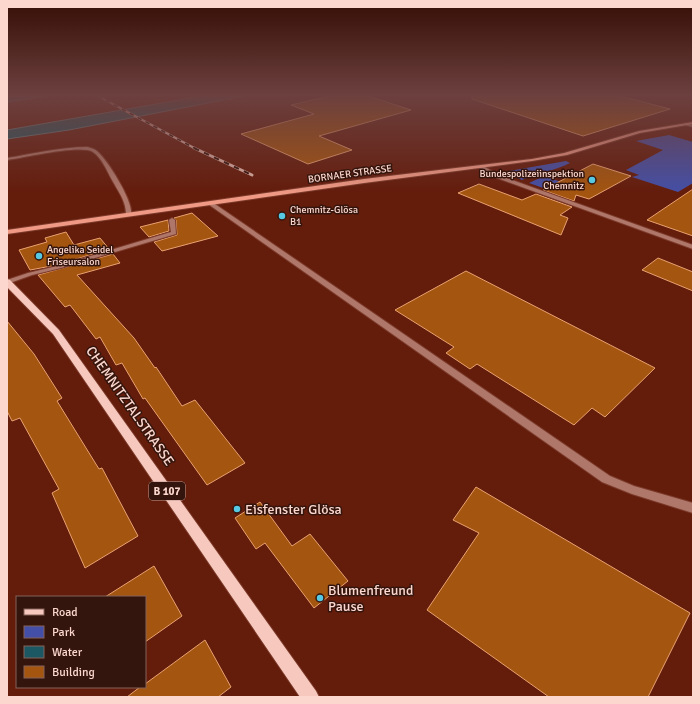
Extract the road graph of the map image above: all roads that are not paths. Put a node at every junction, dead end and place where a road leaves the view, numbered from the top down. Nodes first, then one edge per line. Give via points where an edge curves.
1 (657, 129) edge
2 (7, 160) edge
3 (481, 167) junction
4 (210, 203) junction
5 (129, 214) junction
6 (172, 220) dead end
7 (7, 232) edge
8 (693, 247) edge
9 (7, 282) edge
10 (693, 508) edge
11 (310, 697) edge

1 - 3 main road, BORNAER STRASSE via 550,157
2 - 5 lane via 78,148 92,150 101,157 116,182 129,208
3 - 4 main road, BORNAER STRASSE
3 - 8 lane via 499,177
4 - 5 main road, BORNAER STRASSE
4 - 10 lane via 606,479 632,490
5 - 7 main road, BORNAER STRASSE
6 - 9 lane via 174,233
9 - 11 main road, CHEMNITZTALSTRASSE / B 107 via 51,327 74,357

